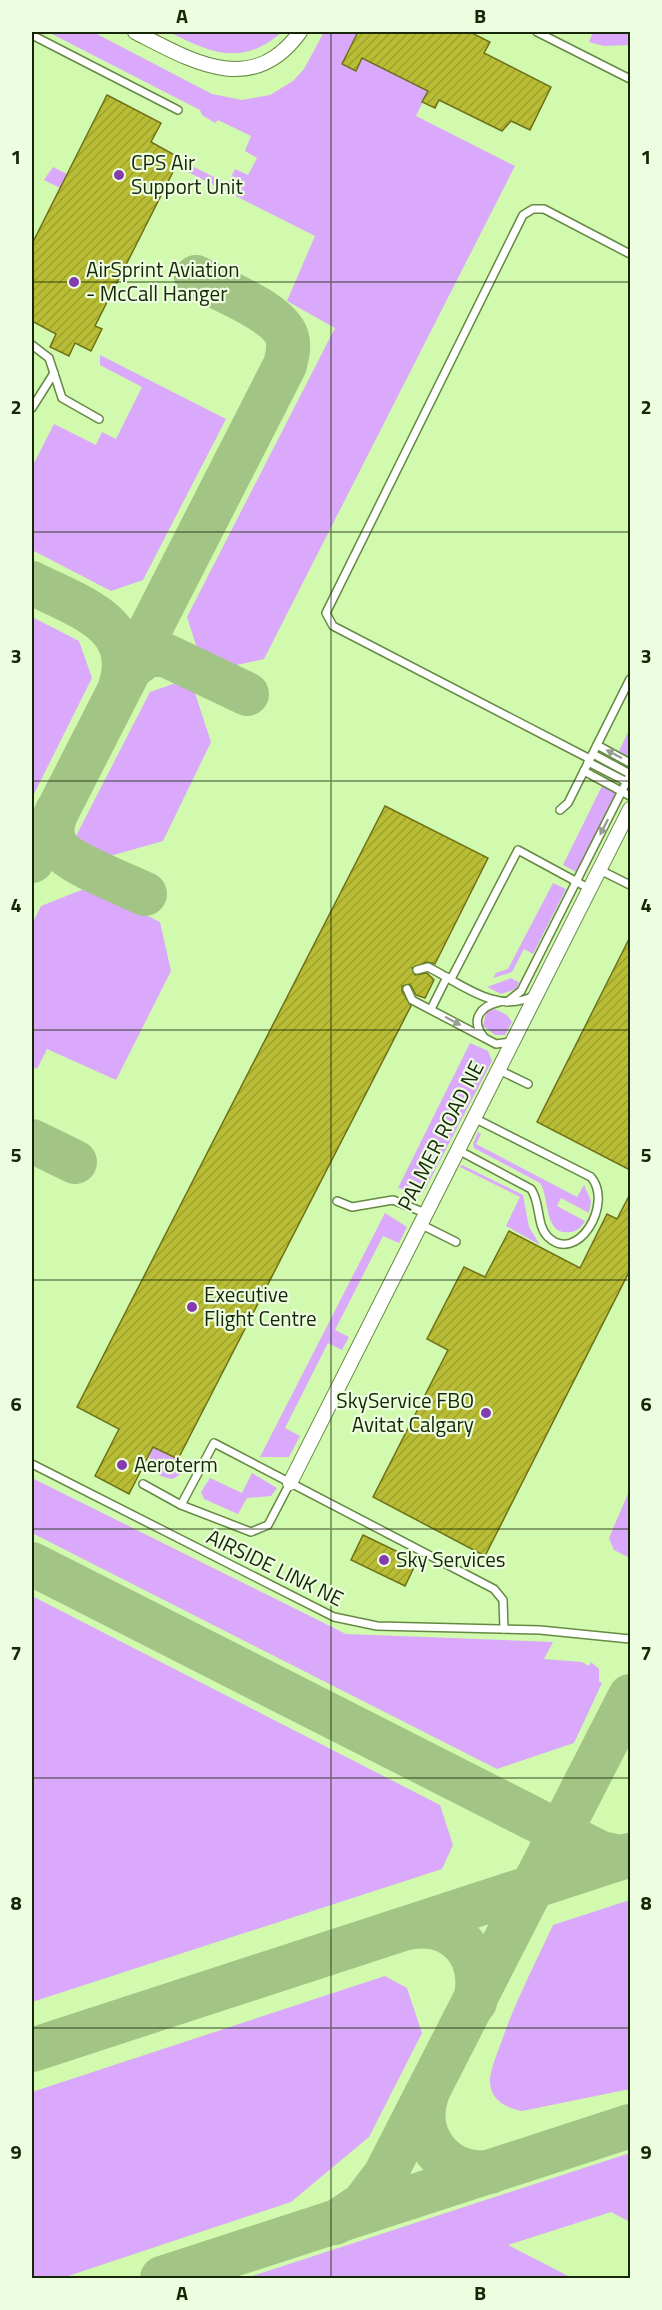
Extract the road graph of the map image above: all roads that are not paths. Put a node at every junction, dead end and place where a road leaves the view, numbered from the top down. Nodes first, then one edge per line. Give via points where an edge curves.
1 (135, 32) edge
2 (300, 32) edge
3 (537, 32) edge
4 (32, 35) edge
5 (630, 79) edge
6 (178, 110) dead end
7 (630, 254) edge
8 (32, 345) edge
9 (54, 373) junction
10 (34, 399) edge
11 (32, 408) edge
12 (99, 419) dead end
13 (630, 679) edge
14 (597, 745) junction
15 (590, 758) junction
16 (630, 762) edge
17 (584, 771) junction
18 (630, 779) edge
19 (622, 791) junction
20 (630, 796) edge
21 (630, 809) edge
22 (560, 810) dead end
23 (600, 870) junction
24 (576, 882) junction
25 (630, 885) edge
26 (590, 889) junction
27 (417, 970) dead end
28 (449, 978) junction
29 (407, 989) dead end
30 (539, 991) junction
31 (504, 1001) junction
32 (430, 1009) junction
33 (484, 1038) junction
34 (515, 1038) junction
35 (498, 1070) junction
36 (528, 1084) dead end
37 (474, 1118) junction
38 (458, 1150) junction
39 (337, 1201) dead end
40 (423, 1218) junction
41 (456, 1242) dead end
42 (32, 1464) edge
43 (290, 1483) junction
44 (143, 1484) dead end
45 (181, 1505) junction
46 (504, 1629) junction
47 (630, 1639) edge

1 - 2 street via 199,64 226,69 272,58
3 - 5 lane
4 - 6 lane
7 - 15 lane via 544,210 533,208 523,215 326,613 333,626
8 - 9 lane via 49,358
9 - 10 lane
9 - 12 lane via 65,401
10 - 11 lane
13 - 14 lane
14 - 15 lane
16 -> 14 lane
15 - 17 lane
15 - 18 lane
17 - 19 lane
17 - 22 lane via 568,803
18 - 19 lane
19 - 20 lane
19 -> 24 lane
21 - 23 street, PALMER ROAD NE
23 - 25 lane
23 - 26 street, PALMER ROAD NE
24 - 26 lane
24 - 28 lane via 518,850
24 - 31 lane via 521,991
26 - 30 street, PALMER ROAD NE
27 - 28 lane via 425,966
28 - 31 lane via 492,1000
28 - 32 lane
29 - 32 lane via 410,998
30 - 31 lane via 523,1000
30 - 34 street, PALMER ROAD NE
31 - 33 lane via 488,1005 478,1016 477,1026
32 -> 33 lane
33 - 34 lane via 501,1045
34 - 35 street, PALMER ROAD NE
35 - 36 lane
35 - 37 street, PALMER ROAD NE
37 - 38 street, PALMER ROAD NE
37 - 38 lane via 591,1177 598,1189 599,1203 586,1233 568,1243 550,1239 531,1189
38 - 40 street, PALMER ROAD NE
39 - 40 lane via 352,1207 393,1200
40 - 41 lane
40 - 43 street, PALMER ROAD NE
42 - 46 lane, AIRSIDE LINK NE via 334,1617 377,1626
43 - 45 lane via 268,1525 257,1531 245,1531
43 - 45 lane via 214,1443
43 - 46 lane via 494,1589 503,1600
44 - 45 lane
46 - 47 lane, AIRSIDE LINK NE

